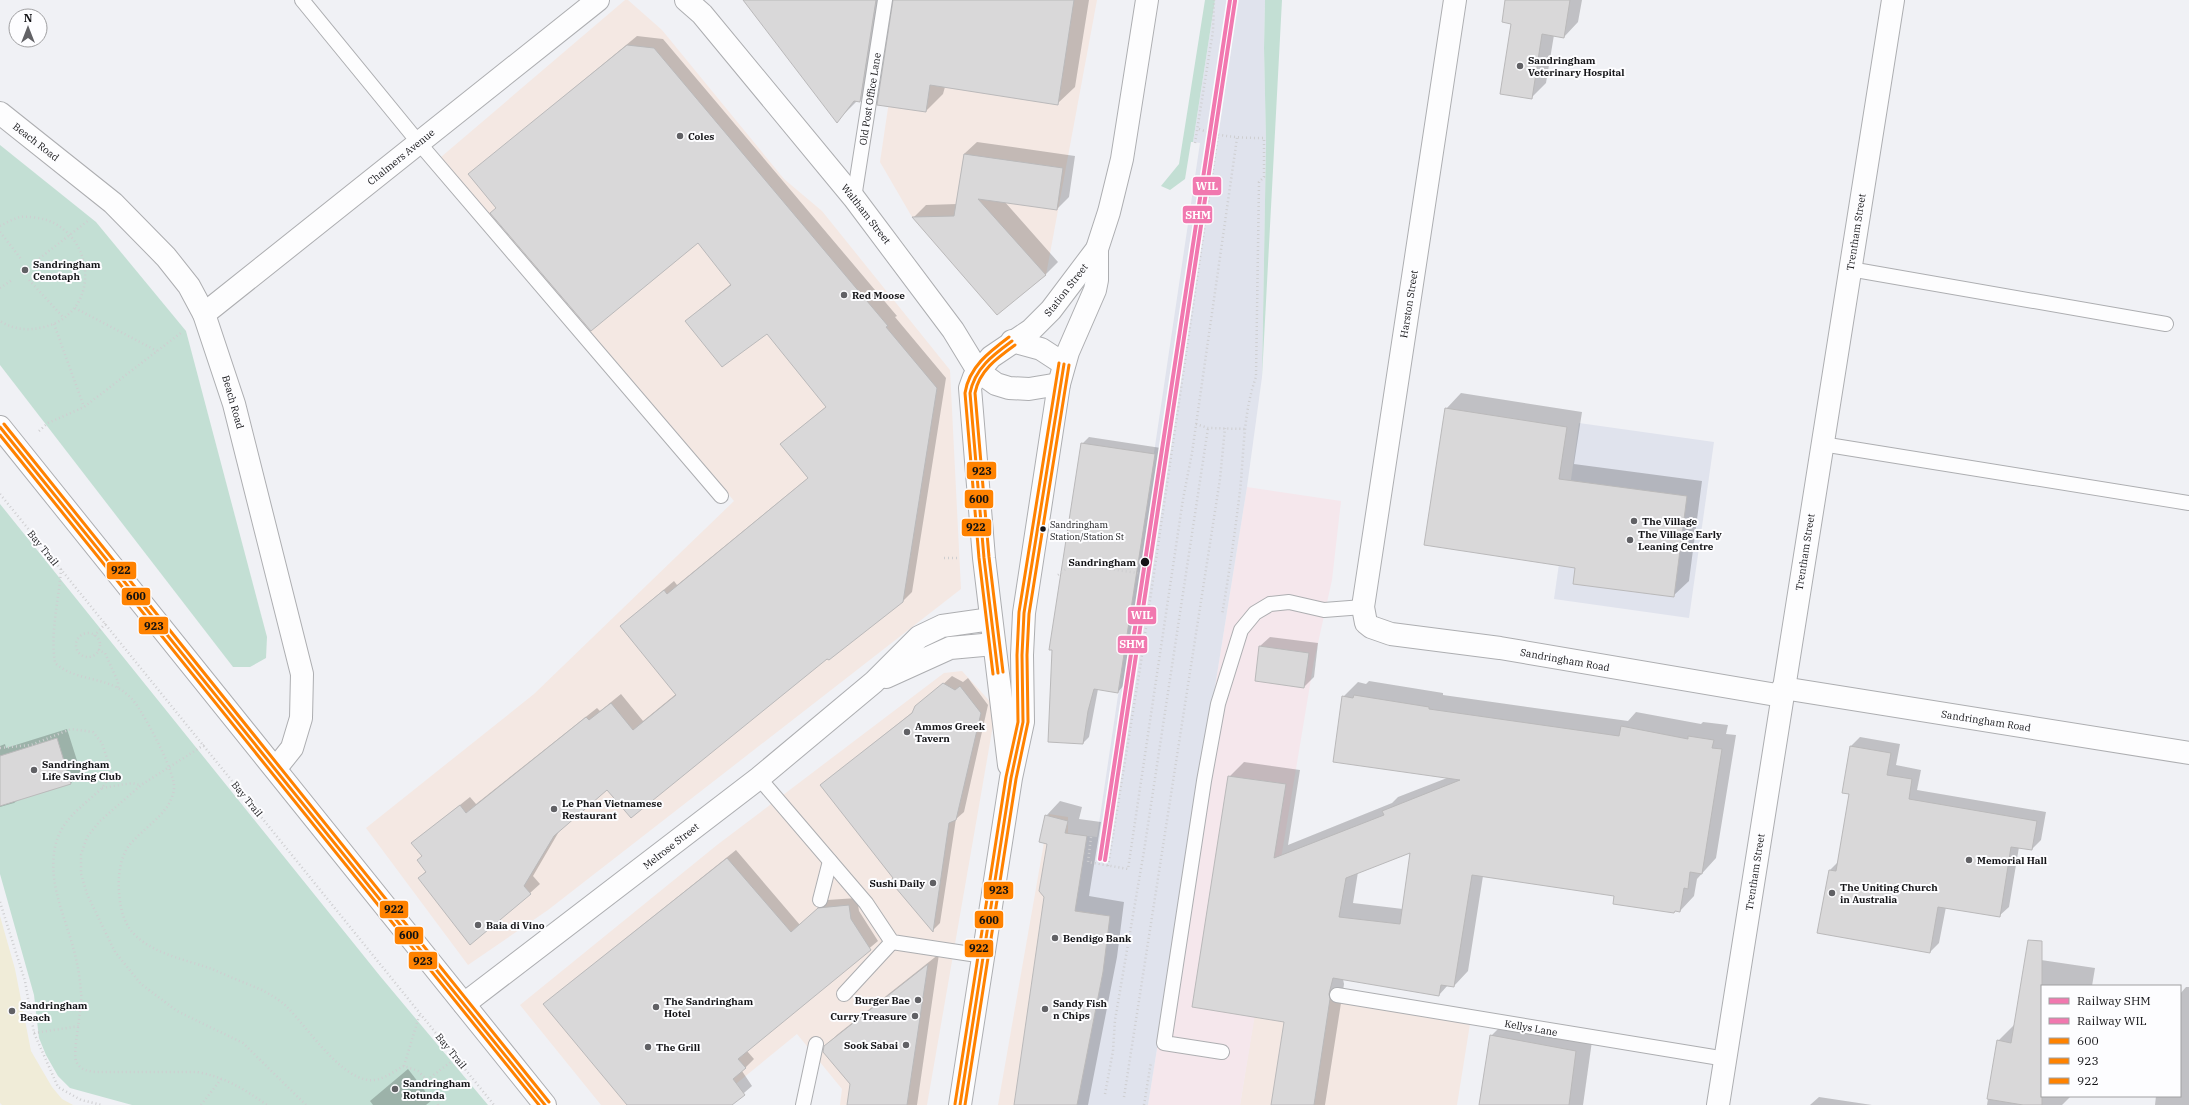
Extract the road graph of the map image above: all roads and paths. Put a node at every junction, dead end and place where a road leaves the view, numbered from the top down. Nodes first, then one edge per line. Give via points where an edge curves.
1 (302, 0) edge
2 (598, 0) edge
3 (686, 0) edge
4 (885, 0) edge
5 (1147, 0) edge
6 (1214, 0) edge
7 (1455, 0) edge
8 (1893, 0) edge
9 (0, 113) edge
10 (1198, 129) junction
11 (1218, 135) junction
12 (1237, 138) junction
13 (419, 143) junction
14 (1195, 143) dead end
15 (854, 198) junction
16 (113, 203) junction
17 (0, 226) edge
18 (0, 232) edge
19 (69, 234) junction
20 (1097, 249) junction
21 (22, 260) dead end
22 (36, 261) dead end
23 (1850, 269) junction
24 (12, 280) dead end
25 (29, 280) dead end
26 (0, 288) edge
27 (75, 308) junction
28 (204, 314) junction
29 (63, 317) junction
30 (0, 321) edge
31 (54, 324) junction
32 (2166, 324) dead end
33 (1012, 341) junction
34 (157, 351) junction
35 (978, 371) junction
36 (1062, 374) junction
37 (84, 407) junction
38 (1196, 424) junction
39 (0, 426) edge
40 (1208, 428) junction
41 (1225, 428) junction
42 (1245, 430) junction
43 (1822, 444) junction
44 (18, 450) junction
45 (0, 494) edge
46 (721, 496) dead end
47 (2188, 503) edge
48 (61, 569) junction
49 (1138, 573) dead end
50 (1058, 575) dead end
51 (1363, 607) junction
52 (991, 619) junction
53 (1221, 622) dead end
54 (106, 623) junction
55 (1023, 627) junction
56 (94, 636) junction
57 (994, 644) junction
58 (98, 650) junction
59 (874, 682) junction
60 (118, 688) junction
61 (1783, 692) junction
62 (204, 745) junction
63 (0, 748) edge
64 (2189, 753) edge
65 (170, 768) junction
66 (276, 768) junction
67 (759, 778) junction
68 (1011, 778) junction
69 (141, 785) junction
70 (102, 788) junction
71 (1091, 837) dead end
72 (830, 861) junction
73 (1108, 866) junction
74 (820, 900) dead end
75 (0, 902) edge
76 (892, 942) junction
77 (984, 956) junction
78 (844, 994) dead end
79 (1337, 995) dead end
80 (464, 1004) junction
81 (420, 1013) junction
82 (80, 1026) junction
83 (34, 1033) junction
84 (816, 1044) dead end
85 (1222, 1052) dead end
86 (456, 1058) junction
87 (1152, 1058) dead end
88 (1726, 1059) junction
89 (404, 1066) junction
90 (222, 1078) junction
91 (427, 1080) junction
92 (1106, 1094) dead end
93 (1124, 1097) dead end
94 (102, 1105) edge
95 (201, 1105) edge
96 (267, 1105) edge
97 (306, 1105) edge
98 (438, 1105) edge
99 (494, 1105) edge
100 (545, 1105) edge
101 (803, 1105) edge
102 (960, 1105) edge
103 (1144, 1105) edge
104 (1718, 1105) edge

1 - 13 lane
2 - 13 street, Chalmers Avenue
3 - 15 street, Waltham Street via 702,14
4 - 15 lane, Old Post Office Lane
5 - 20 street, Station Street via 1122,158
6 - 10 path via 1213,31
7 - 51 street, Harston Street
8 - 23 street, Trentham Street
9 - 16 street, Beach Road
10 - 11 path
10 - 14 path
11 - 12 path
11 - 73 path via 1141,662
12 - 38 path
12 - 42 path via 1264,138 1264,177 1259,182 1256,377 1250,393
13 - 28 street, Chalmers Avenue
13 - 46 lane
15 - 35 street, Waltham Street via 949,325
16 - 19 path
16 - 28 street, Beach Road via 166,257 189,286
17 - 19 path via 20,217 40,218 58,224
18 - 21 path
19 - 22 path
19 - 27 path via 74,237 82,251 86,270 84,290
20 - 33 street, Station Street via 1051,310 1031,330
20 - 36 street, Station Street via 1095,290
23 - 32 lane
23 - 43 street, Trentham Street
24 - 26 path
25 - 29 path
27 - 29 path
27 - 34 path
28 - 34 path
28 - 66 street, Beach Road via 234,404 302,674 302,718 292,748
29 - 31 path
30 - 31 path via 11,328 31,330
31 - 37 path
33 - 35 street, Station Street
33 - 36 street via 1041,349
34 - 37 path
35 - 36 street, Waltham Street via 996,384 1009,388 1029,389
35 - 52 street, Station Street via 972,382 970,401
36 - 55 street, Station Street
37 - 44 path via 48,423
38 - 40 path
38 - 73 path via 1128,869
39 - 44 street
40 - 41 path
40 - 92 path
41 - 42 path
41 - 93 path via 1220,479
42 - 53 path via 1240,490
43 - 47 lane
43 - 61 street, Trentham Street
44 - 66 street
45 - 48 path, Bay Trail
48 - 54 path, Bay Trail
48 - 60 path via 53,639 55,663 65,672
49 - 50 path via 1072,564
51 - 61 street, Sandringham Road via 1366,623 1391,634 1500,648
51 - 85 lane via 1324,610 1289,602 1270,604 1255,613 1240,630 1218,704 1164,1043
52 - 55 street
52 - 57 street, Station Street
52 - 59 street, Melrose Street via 955,623 922,634
54 - 56 path
54 - 62 path, Bay Trail
55 - 57 street
55 - 68 street, Station Street via 1023,722
56 - 58 path via 99,643
56 - 58 path via 81,636 76,642 77,650 86,657 94,656
57 - 59 street, Melrose Street via 958,647 937,652
57 - 68 street, Station Street
58 - 60 path via 105,652 118,682
59 - 67 street, Melrose Street
60 - 65 path via 136,704
61 - 64 street, Sandringham Road
61 - 88 street, Trentham Street
62 - 65 path
62 - 81 path, Bay Trail
63 - 70 path via 31,745 71,729 93,732 102,743 111,770
65 - 69 path
65 - 89 path via 175,787 173,795 158,816 128,847 121,865 118,886 120,908 135,935 155,948 262,990 276,998 319,1044 357,1077 380,1079
66 - 80 street
67 - 72 lane
67 - 80 street, Melrose Street
68 - 77 street, Station Street
69 - 70 path via 132,783
69 - 97 path via 100,821 86,837 81,855 81,874 87,894 115,952 141,984 178,1011 243,1043
70 - 82 path via 80,805 64,825 55,847 57,898 74,948 81,985
71 - 73 path via 1088,862
72 - 74 lane
72 - 76 lane via 866,903
75 - 83 path via 24,981
76 - 77 lane
76 - 78 lane via 855,971
77 - 102 street, Station Street
79 - 88 lane, Kellys Lane
80 - 100 street
81 - 86 path, Bay Trail
81 - 89 path
82 - 83 path
82 - 90 path via 74,1053 76,1063 83,1069 95,1072 197,1072
83 - 94 path via 58,1087 81,1100
84 - 101 lane
86 - 91 path
86 - 99 path, Bay Trail
87 - 103 path
88 - 104 street, Trentham Street
89 - 91 path via 418,1071
90 - 95 path
90 - 96 path via 236,1084
91 - 98 path via 435,1092

